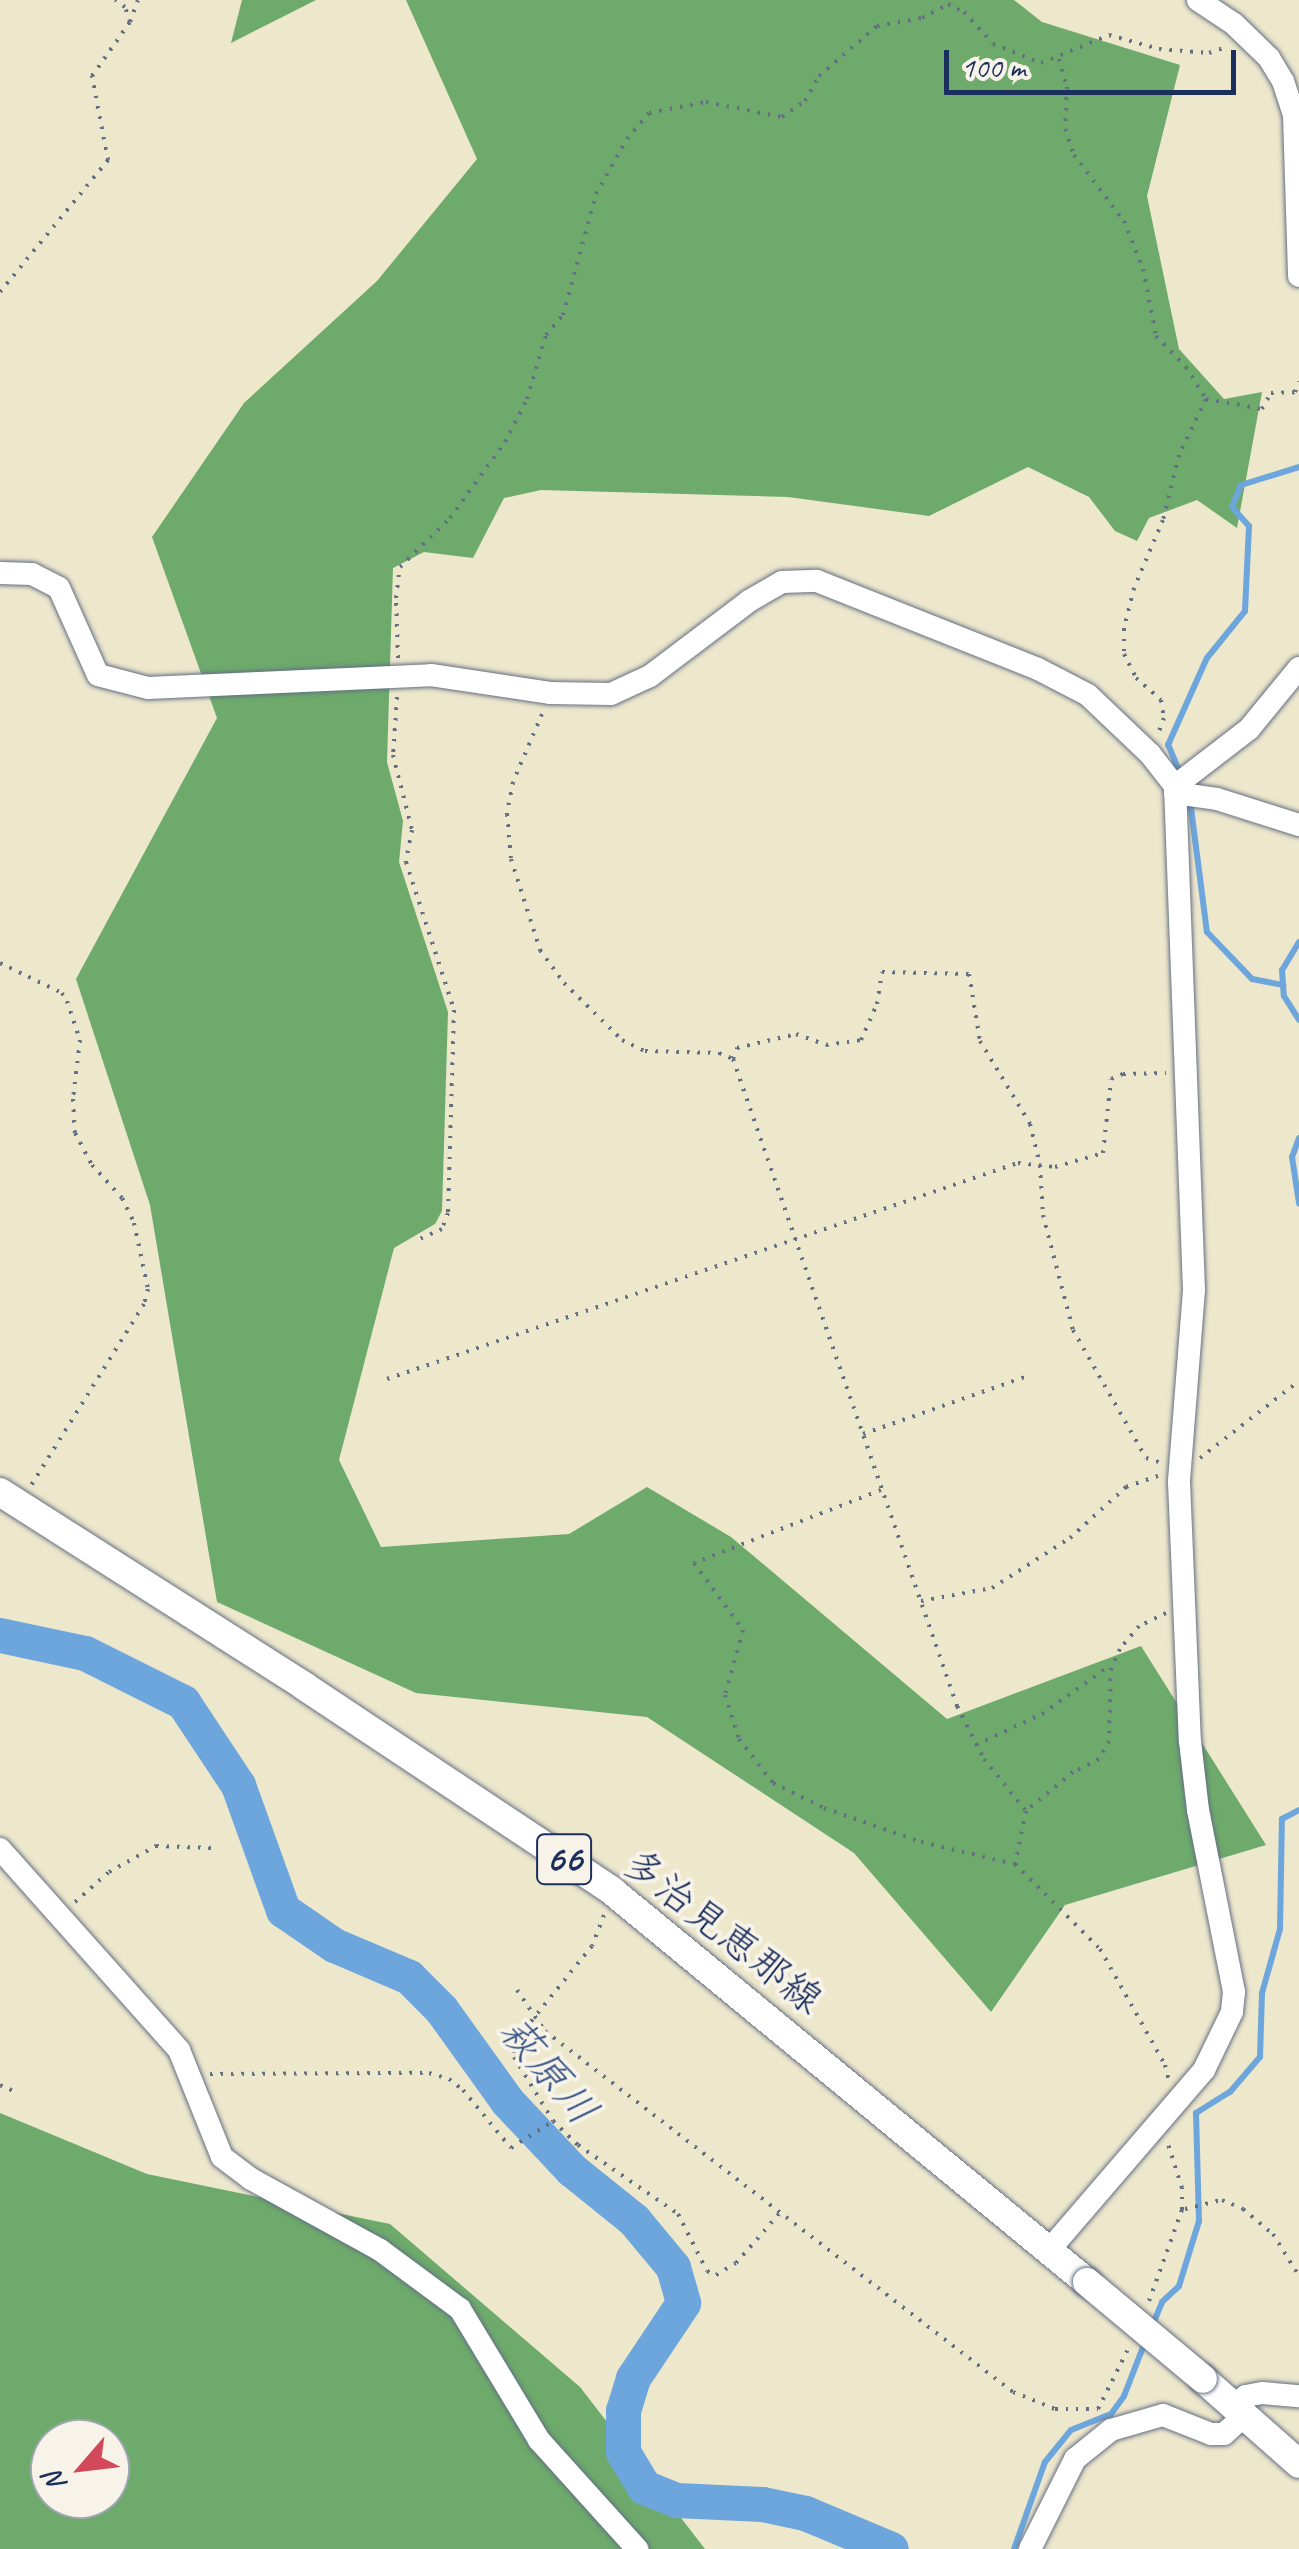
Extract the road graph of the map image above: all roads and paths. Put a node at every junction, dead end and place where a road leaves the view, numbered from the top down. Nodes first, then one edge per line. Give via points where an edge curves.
1 (115, 0) edge
2 (138, 0) edge
3 (1198, 0) edge
4 (130, 22) junction
5 (1250, 39) junction
6 (1059, 59) junction
7 (1299, 276) edge
8 (0, 292) edge
9 (1299, 382) edge
10 (1206, 399) junction
11 (0, 572) edge
12 (1299, 668) edge
13 (398, 676) junction
14 (550, 693) junction
15 (1150, 754) junction
16 (1175, 790) junction
17 (1299, 825) edge
18 (0, 963) edge
19 (732, 1059) junction
20 (1183, 1072) junction
21 (1040, 1165) junction
22 (794, 1237) junction
23 (417, 1240) dead end
24 (1028, 1376) dead end
25 (387, 1380) dead end
26 (1299, 1381) edge
27 (862, 1434) junction
28 (1180, 1466) junction
29 (882, 1490) junction
30 (10, 1498) edge
31 (920, 1601) junction
32 (1186, 1606) junction
33 (1112, 1665) junction
34 (976, 1745) junction
35 (1026, 1811) junction
36 (212, 1848) dead end
37 (0, 1849) edge
38 (1015, 1864) junction
39 (612, 1891) junction
40 (60, 1915) junction
41 (518, 1990) dead end
42 (536, 2016) junction
43 (190, 2077) junction
44 (0, 2085) edge
45 (18, 2093) dead end
46 (1164, 2116) junction
47 (553, 2121) junction
48 (1182, 2210) junction
49 (779, 2214) junction
50 (1049, 2250) junction
51 (1299, 2276) edge
52 (1149, 2301) dead end
53 (1134, 2334) dead end
54 (1299, 2396) edge
55 (1238, 2411) junction
56 (1299, 2464) edge
57 (1040, 2544) edge
58 (637, 2549) edge

1 - 4 path via 126,7
2 - 4 path
3 - 5 street
4 - 8 path via 92,76 108,160
5 - 6 path via 1208,53 1109,35
5 - 7 street via 1283,81 1294,116
6 - 10 path via 1074,155 1124,220 1143,269 1156,336
6 - 13 path via 1041,63 1017,56 948,4 922,18 878,26 782,117 706,102 649,114 596,194 563,315 546,335 506,442 450,518 400,568
9 - 10 path via 1295,392 1271,393 1262,410
10 - 15 path via 1179,455 1124,628 1124,654 1136,678 1161,700 1164,718
11 - 13 street via 32,574 59,588 98,675 148,688
12 - 16 street via 1249,730
13 - 14 street via 461,676
13 - 23 path via 393,755 412,830 406,862 454,1010 448,1212 442,1229
14 - 15 street via 611,694 650,676 782,582 817,581 1088,695
14 - 19 path via 513,782 507,814 511,859 540,950 622,1040 644,1051
15 - 16 street
16 - 17 street
16 - 20 street
18 - 30 path via 67,1001 80,1040 75,1133 134,1222 148,1289
19 - 21 path via 737,1048 796,1034 826,1045 861,1040 882,972 968,974 980,1042 1030,1124
19 - 22 path
20 - 21 path via 1112,1079 1103,1154
20 - 28 street via 1194,1290
21 - 22 path via 1018,1163
21 - 28 path via 1043,1215 1073,1330 1146,1458
22 - 25 path
22 - 27 path
24 - 27 path
26 - 28 path via 1199,1459
27 - 29 path
28 - 31 path via 1126,1487 1070,1538 992,1588
28 - 32 street
29 - 31 path
29 - 38 path via 694,1563 744,1630 725,1694 739,1739 773,1784 824,1808 921,1842
30 - 39 main road, 多治見恵那線 / 66
31 - 34 path
32 - 33 path via 1139,1626
32 - 46 street via 1198,1810 1234,1992 1214,2054
33 - 34 path via 1042,1714
33 - 35 path via 1109,1741 1098,1760 1072,1772
34 - 35 path
35 - 38 path
36 - 40 path via 156,1846 109,1872
37 - 40 street
38 - 46 path via 1100,1949 1116,1974 1165,2064 1170,2084
39 - 42 path via 592,1946
39 - 50 main road, 多治見恵那線 / 66
40 - 43 street via 179,2050
41 - 42 path
42 - 47 path via 516,2040 514,2058
42 - 49 path via 545,2031
43 - 47 path via 429,2073 463,2090 511,2148
43 - 58 street via 222,2157 251,2180 380,2250 460,2309 540,2440
44 - 45 path
46 - 48 path
46 - 50 street
47 - 49 path via 599,2162 678,2214 707,2271 716,2275 736,2263
48 - 51 path via 1222,2200 1243,2209 1273,2234
48 - 52 path
49 - 53 path via 1012,2392 1055,2409 1095,2412
50 - 55 main road, 多治見恵那線 / 66, bridge
54 - 55 street via 1246,2396
55 - 56 main road, 多治見恵那線 / 66
55 - 57 street via 1224,2434 1163,2416 1111,2430 1075,2459

